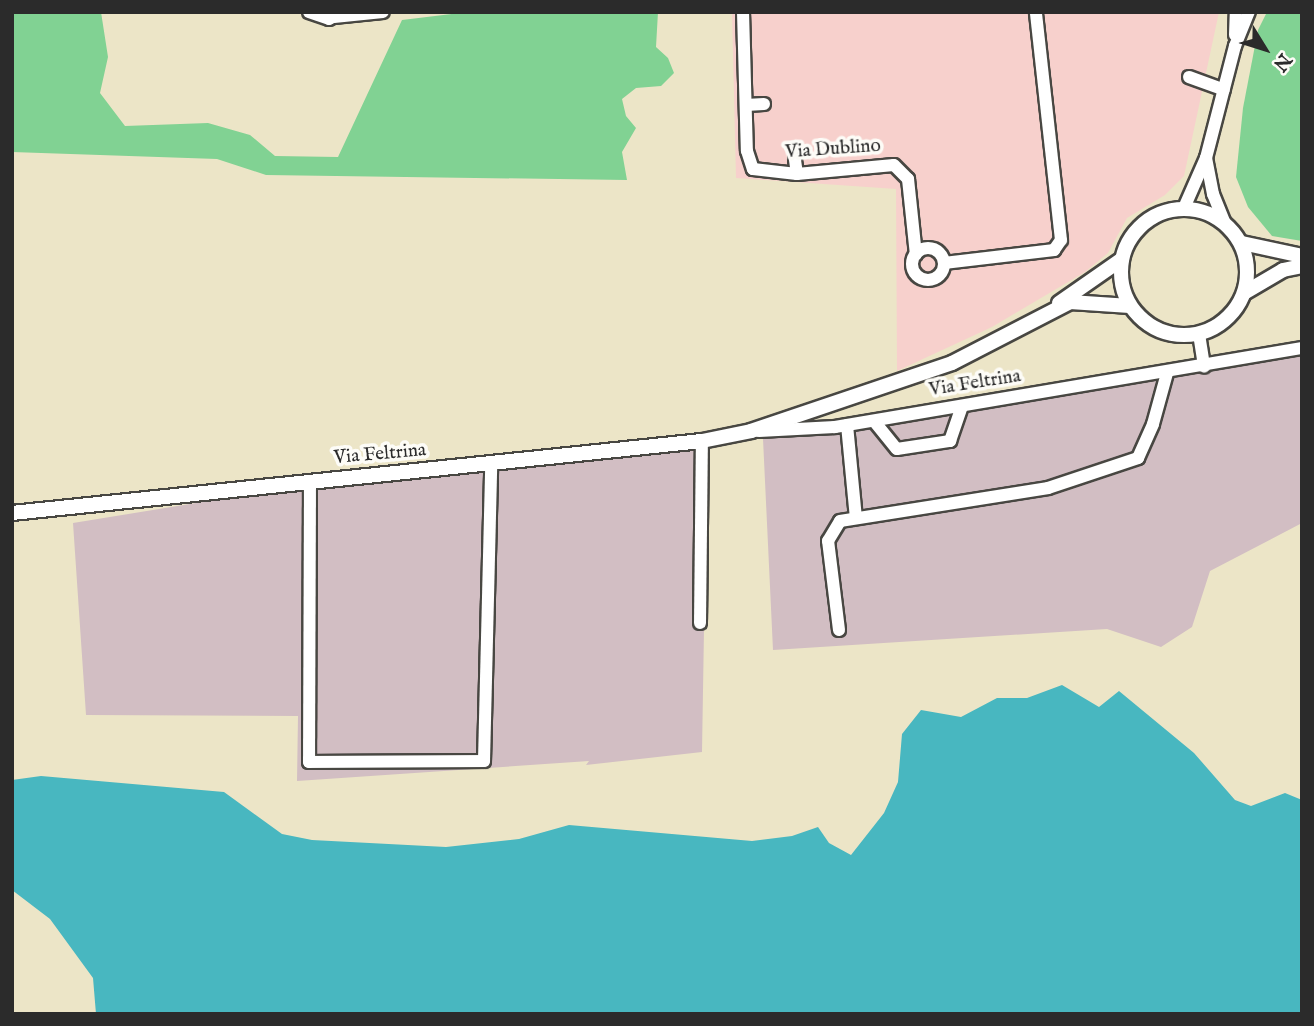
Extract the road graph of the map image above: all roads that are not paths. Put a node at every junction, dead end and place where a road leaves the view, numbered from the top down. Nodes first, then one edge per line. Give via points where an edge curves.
1 (309, 12) edge
2 (383, 12) edge
3 (743, 12) edge
4 (1036, 12) edge
5 (1236, 12) edge
6 (1249, 12) edge
7 (338, 15) edge
8 (1235, 46) junction
9 (1189, 77) dead end
10 (1224, 90) junction
11 (764, 104) dead end
12 (746, 105) junction
13 (1206, 158) junction
14 (795, 160) dead end
15 (797, 174) junction
16 (1184, 208) junction
17 (1226, 223) junction
18 (1242, 243) junction
19 (916, 255) junction
20 (1302, 256) edge
21 (1122, 259) junction
22 (944, 263) junction
23 (1302, 266) edge
24 (1244, 293) junction
25 (1055, 306) junction
26 (1130, 306) junction
27 (1199, 334) junction
28 (1302, 348) edge
29 (1204, 367) junction
30 (1167, 373) junction
31 (962, 406) junction
32 (874, 421) junction
33 (847, 425) junction
34 (751, 431) junction
35 (702, 441) junction
36 (491, 464) junction
37 (310, 481) junction
38 (12, 513) edge
39 (856, 518) junction
40 (700, 623) dead end
41 (839, 630) dead end

1 - 7 street
2 - 7 street
3 - 12 street, Via Dublino
4 - 22 street via 1061,240 1055,250
5 - 8 street
6 - 8 street
8 - 10 street
9 - 10 street
10 - 13 street
11 - 12 street
12 - 15 street, Via Dublino via 748,159 753,169
13 - 16 street
13 - 17 street via 1213,194
14 - 15 street
15 - 19 street, Via Dublino via 887,164 902,170 908,179
16 - 17 main road via 1206,212
16 - 21 main road, Via Feltrina via 1162,212 1144,223 1130,239
17 - 18 main road
18 - 20 main road
18 - 24 main road via 1248,268
19 - 22 street via 932,249
19 - 22 street via 913,269 924,279 938,277
21 - 25 main road, Via Feltrina
21 - 26 main road via 1122,283
23 - 24 main road via 1283,270
24 - 27 main road via 1227,319
25 - 26 main road, Via Feltrina via 1093,300
25 - 34 main road, Via Feltrina via 952,363
26 - 27 main road via 1160,331
27 - 29 street
28 - 29 street, Via Feltrina
29 - 30 street, Via Feltrina
30 - 31 street, Via Feltrina
30 - 39 street via 1138,458 1048,488
31 - 32 street, Via Feltrina
31 - 32 street via 950,441 897,449
32 - 33 street, Via Feltrina
33 - 34 street, Via Feltrina
33 - 39 street
34 - 35 main road, Via Feltrina
35 - 36 main road, Via Feltrina
35 - 40 street
36 - 37 main road, Via Feltrina
36 - 37 street via 484,761 309,762
37 - 38 main road, Via Feltrina
39 - 41 street via 840,521 828,541

